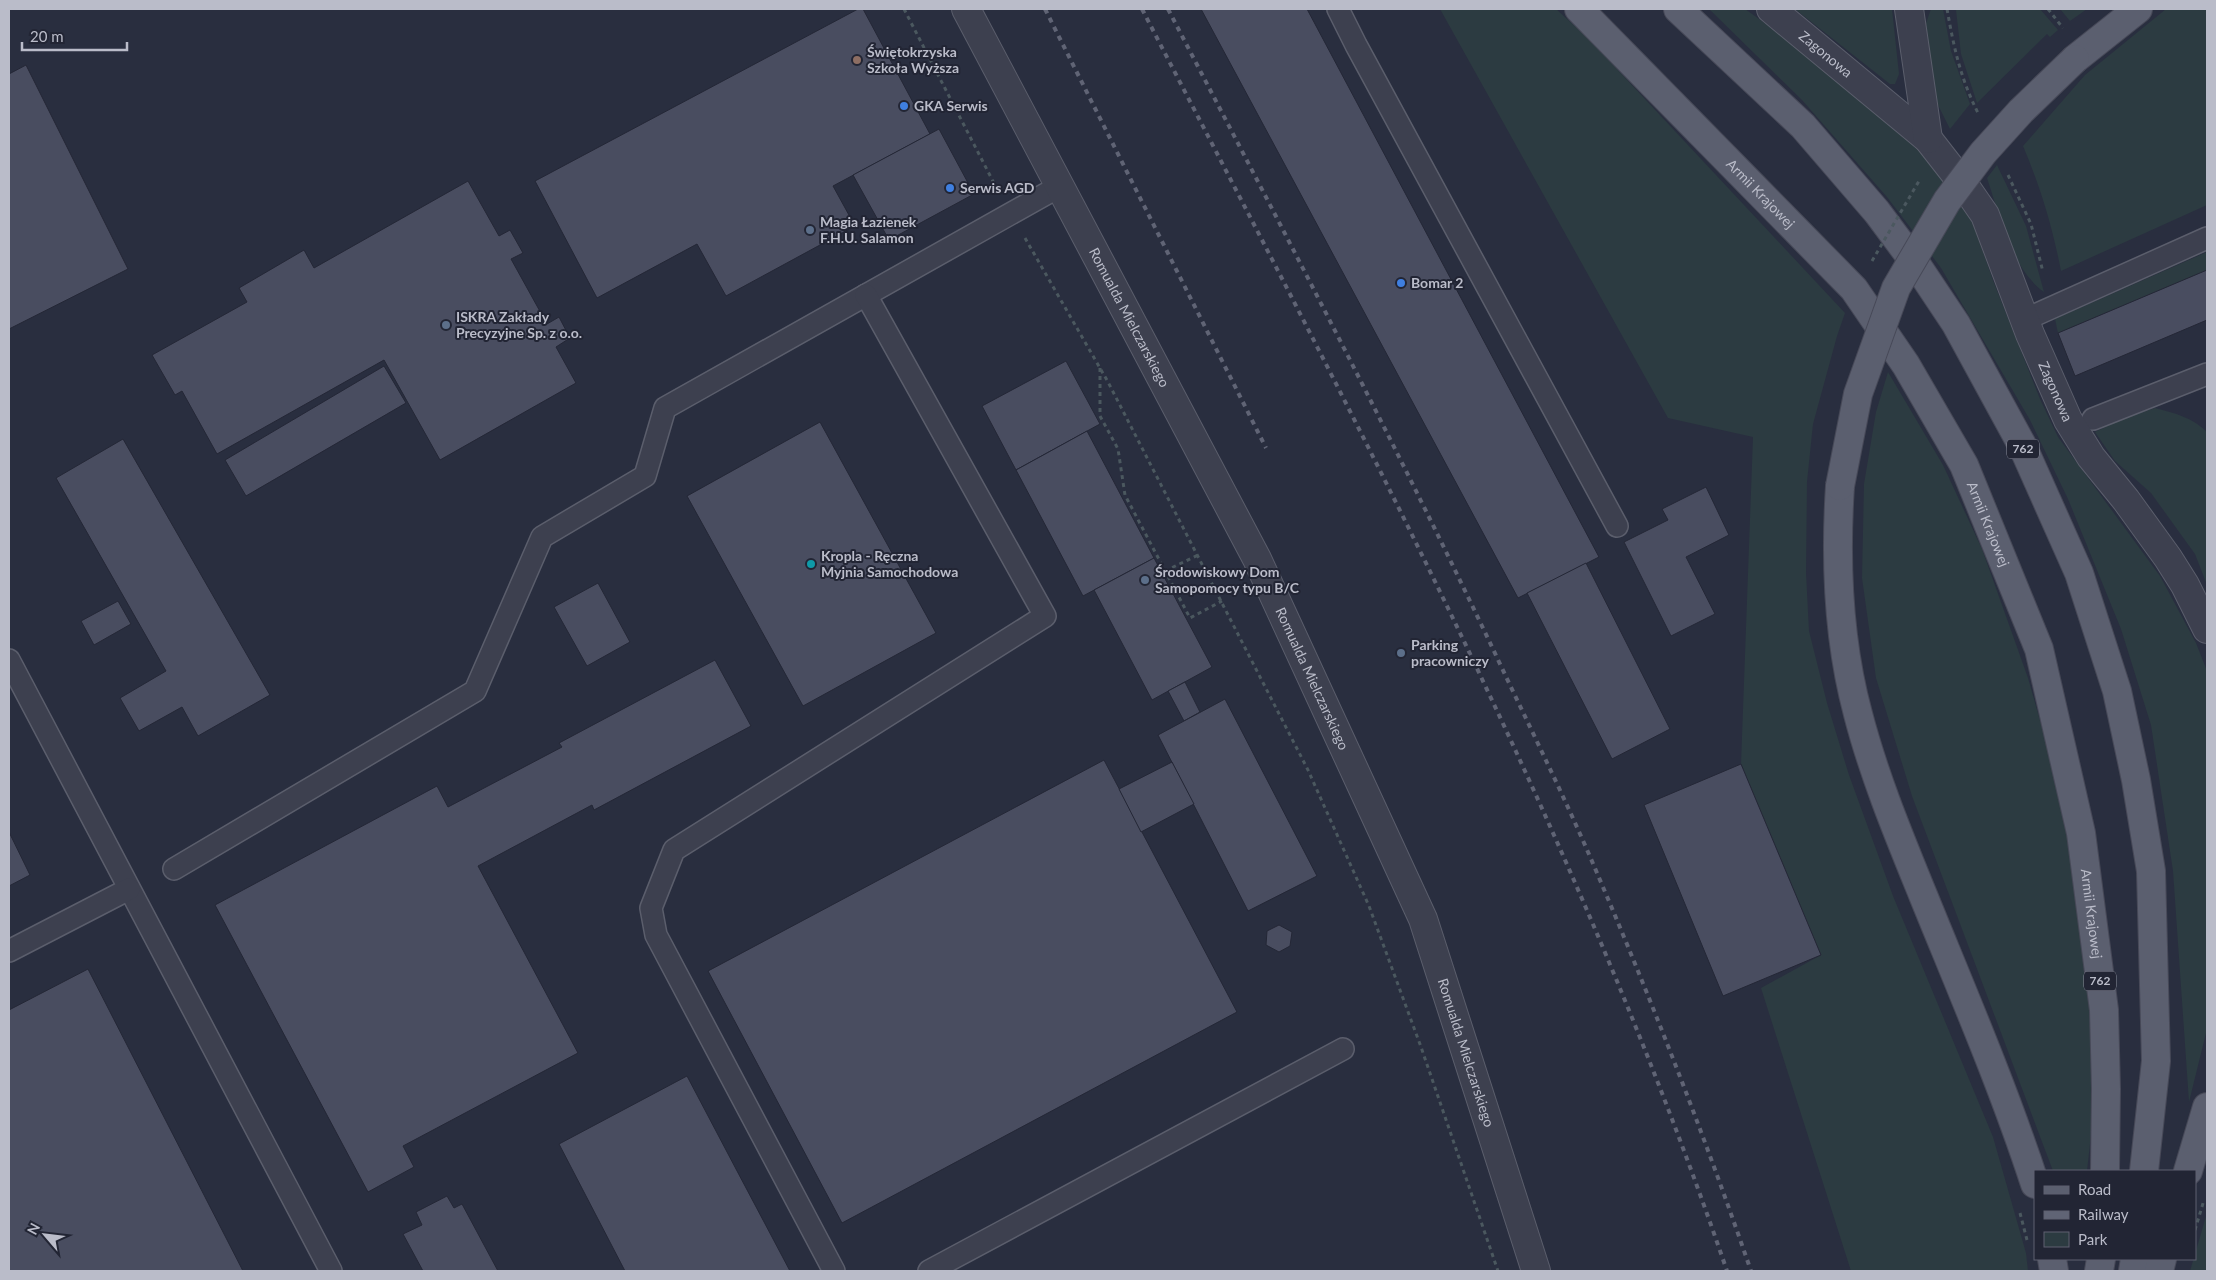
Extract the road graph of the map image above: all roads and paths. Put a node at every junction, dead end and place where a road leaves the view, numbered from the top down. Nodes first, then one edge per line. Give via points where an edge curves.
1 (904, 9) edge
2 (966, 9) edge
3 (1338, 9) edge
4 (1579, 9) edge
5 (1678, 9) edge
6 (1771, 9) edge
7 (1909, 9) edge
8 (2048, 9) edge
9 (2138, 9) edge
10 (2067, 33) dead end
11 (1928, 139) junction
12 (1060, 186) junction
13 (1011, 214) junction
14 (2207, 238) edge
15 (866, 295) junction
16 (2024, 320) junction
17 (1100, 367) junction
18 (2207, 374) edge
19 (2093, 419) dead end
20 (1617, 526) dead end
21 (1198, 555) junction
22 (1165, 571) junction
23 (1222, 601) junction
24 (2207, 629) edge
25 (9, 660) edge
26 (174, 869) dead end
27 (129, 889) junction
28 (9, 950) edge
29 (1343, 1050) dead end
30 (2207, 1107) edge
31 (2105, 1170) edge
32 (2144, 1170) edge
33 (2188, 1170) edge
34 (2034, 1181) edge
35 (2205, 1196) dead end
36 (2196, 1227) edge
37 (331, 1271) edge
38 (834, 1271) edge
39 (929, 1271) edge
40 (1498, 1271) edge
41 (1536, 1271) edge

1 - 13 path
2 - 12 street, Romualda Mielczarskiego
3 - 20 lane
4 - 31 main road, Armii Krajowej / 762 via 1854,288 1906,365 1964,465 2039,649 2081,833 2104,1010
5 - 32 main road, 762 via 1803,126 1877,212 1918,267 1956,324 2022,445 2080,573 2116,690 2136,780 2151,871 2156,1060
6 - 11 street, Zagonowa
7 - 11 street, Zagonowa
8 - 10 path
9 - 34 main road, bridge via 2075,59 2021,111 1983,153 1932,224 1896,288 1858,394 1840,486 1836,540 1838,586 1844,647 1858,714 1894,825 2004,1097
11 - 16 street, Zagonowa via 1985,215
12 - 13 lane
12 - 41 street, Romualda Mielczarskiego via 1256,559 1423,919
13 - 15 lane
13 - 17 path
14 - 16 lane
15 - 26 lane via 665,408 645,476 542,537 475,691
15 - 38 lane via 1045,616 674,850 652,908 656,935
16 - 24 street, Zagonowa via 2068,420 2091,457 2168,558
17 - 21 path
17 - 22 path via 1100,416 1118,449 1125,495
18 - 19 lane
21 - 22 path
21 - 23 path
22 - 23 path via 1190,618
23 - 40 path via 1308,770 1369,906
25 - 27 lane
27 - 28 lane
27 - 37 lane
29 - 39 lane
30 - 33 main road
35 - 36 path

